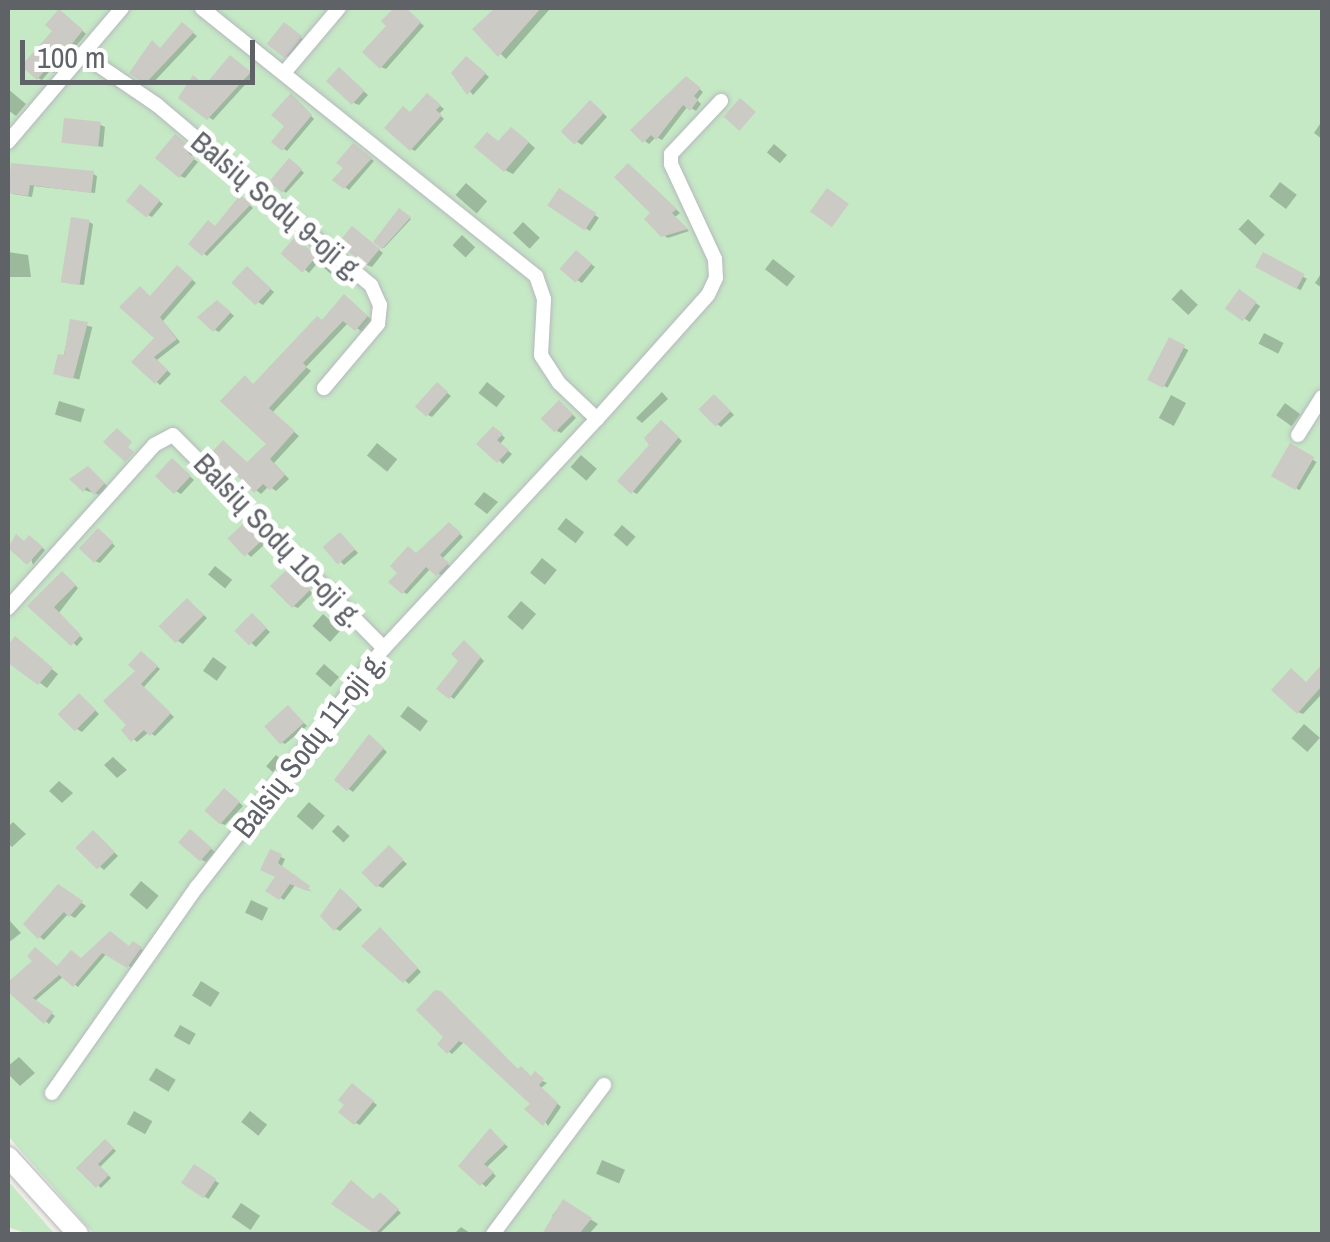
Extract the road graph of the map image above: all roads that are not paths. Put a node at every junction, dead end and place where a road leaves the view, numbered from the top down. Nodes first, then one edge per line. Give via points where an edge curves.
1 (122, 8) edge
2 (202, 8) edge
3 (339, 8) edge
4 (82, 54) junction
5 (284, 74) junction
6 (721, 100) dead end
7 (8, 142) edge
8 (324, 388) dead end
9 (1322, 397) edge
10 (597, 419) junction
11 (1298, 435) dead end
12 (8, 608) edge
13 (384, 648) junction
14 (604, 1085) dead end
15 (52, 1093) dead end
16 (8, 1157) edge
17 (78, 1234) edge
18 (493, 1234) edge

1 - 4 street
2 - 5 street
3 - 5 street
4 - 7 street
4 - 8 street, Balsių Sodų 9-oji g. via 158,105 371,285 380,304 378,324
5 - 10 street via 536,276 544,299 541,355
6 - 10 street, Balsių Sodų 11-oji g. via 672,154 715,260 716,278
9 - 11 street
10 - 13 street, Balsių Sodų 11-oji g.
12 - 13 street, Balsių Sodų 10-oji g. via 154,445 172,435
13 - 15 street, Balsių Sodų 11-oji g. via 197,888
14 - 18 street
16 - 17 main road

